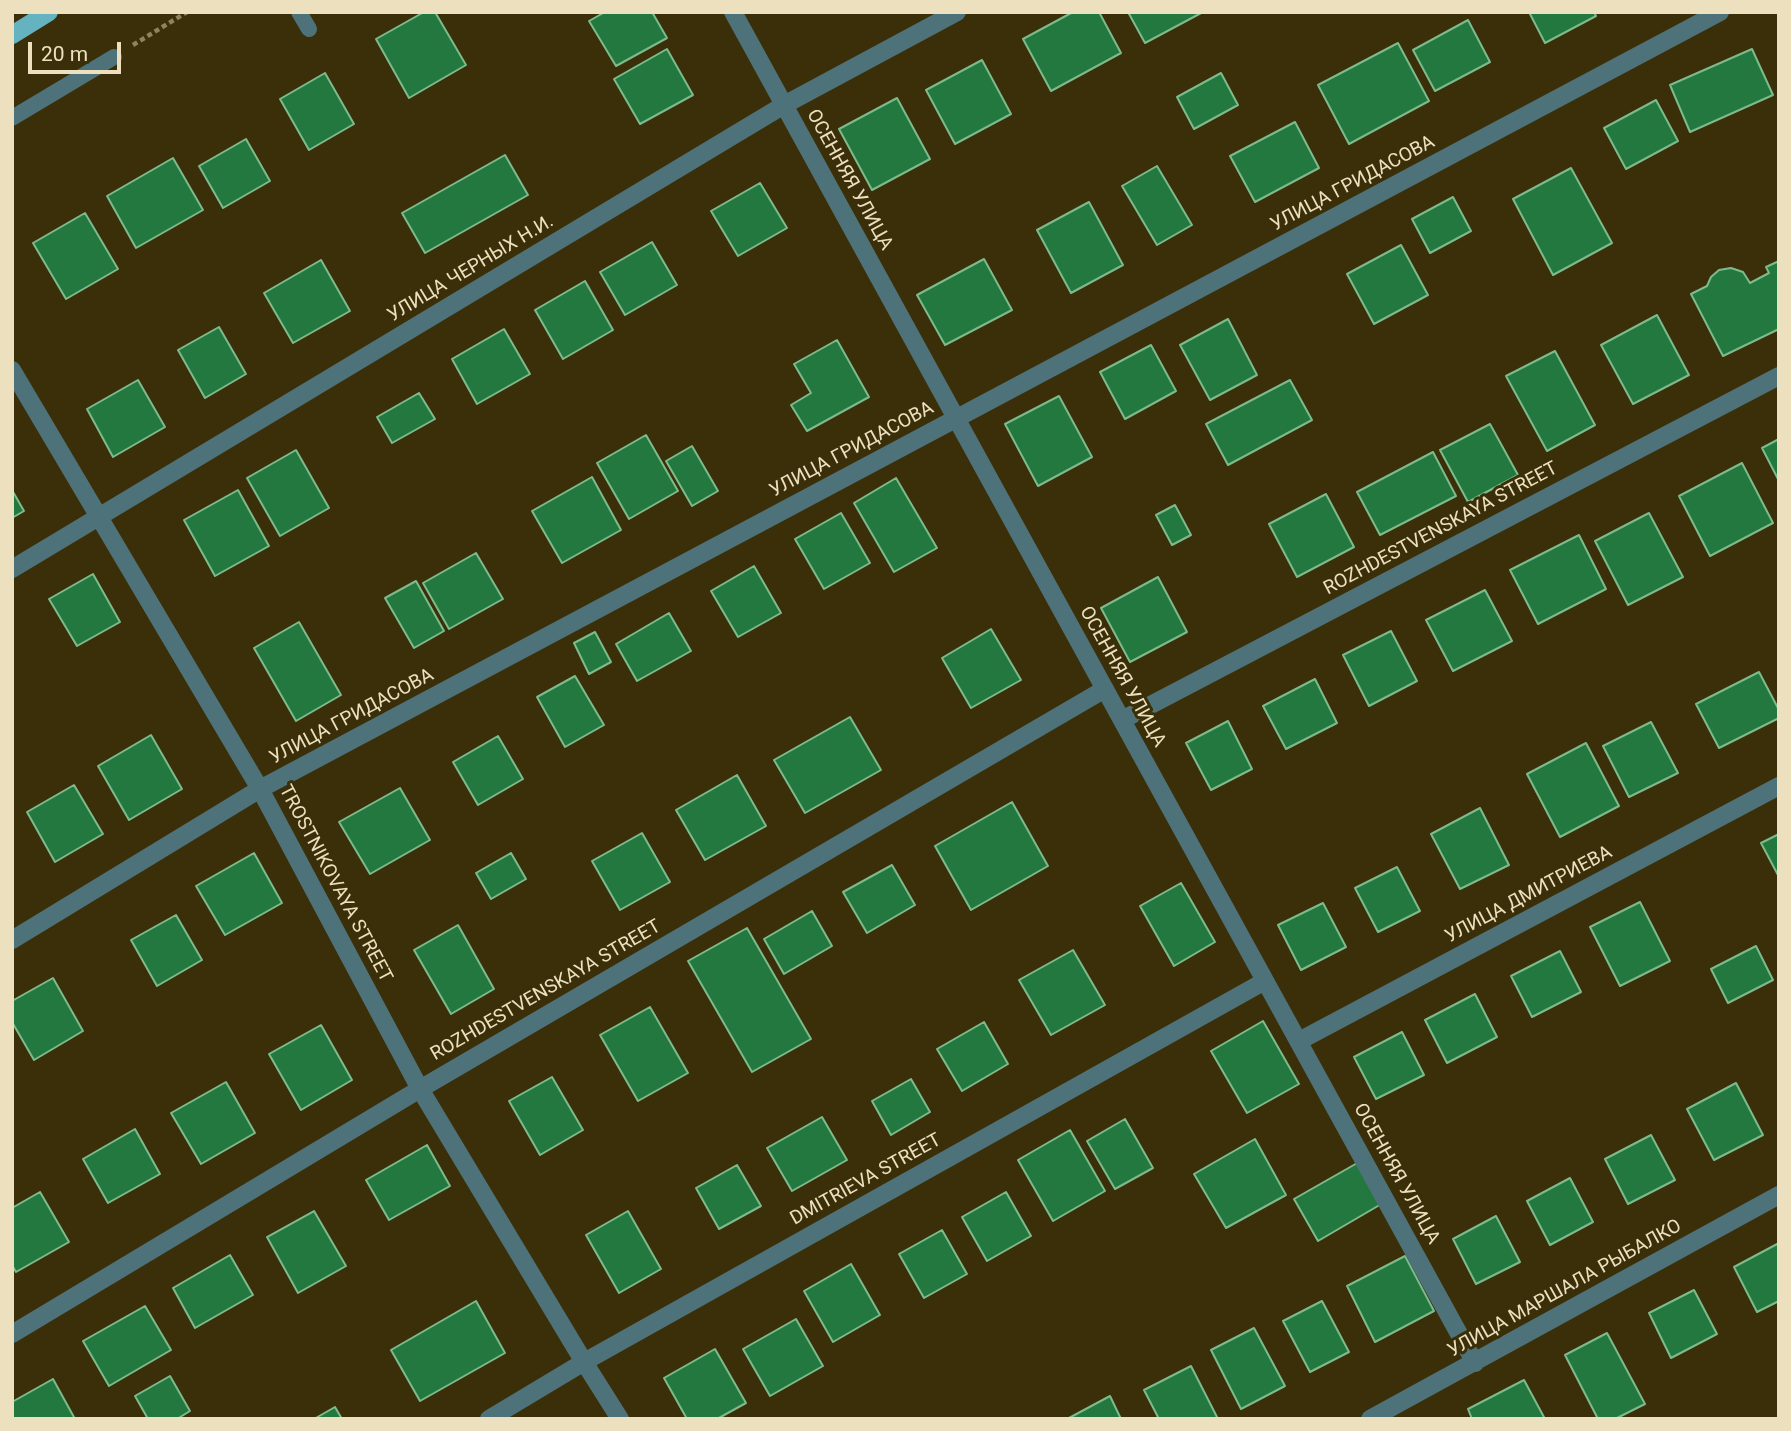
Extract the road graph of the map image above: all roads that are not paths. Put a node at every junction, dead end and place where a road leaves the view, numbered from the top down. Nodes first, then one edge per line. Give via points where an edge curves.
1 (49, 12) edge
2 (299, 12) edge
3 (733, 12) edge
4 (957, 12) edge
5 (1720, 12) edge
6 (309, 29) dead end
7 (12, 35) edge
8 (114, 57) road end
9 (784, 105) junction
10 (12, 118) edge
11 (12, 370) edge
12 (1779, 376) edge
13 (956, 419) junction
14 (99, 517) junction
15 (12, 569) edge
16 (1105, 689) junction
17 (1122, 720) junction
18 (1779, 786) edge
19 (260, 789) junction
20 (12, 940) edge
21 (1265, 981) junction
22 (1298, 1041) junction
23 (420, 1089) junction
24 (1779, 1195) edge
25 (12, 1334) edge
26 (584, 1362) junction
27 (1475, 1363) junction
28 (489, 1419) edge
29 (620, 1419) edge
30 (1370, 1419) edge

1 - 7 main road
2 - 6 lane
3 - 9 street, ОСЕННЯЯ УЛИЦА
4 - 9 street, УЛИЦА ЧЕРНЫХ Н.И.
5 - 13 street, УЛИЦА ГРИДАСОВА
8 - 10 lane
9 - 13 street, ОСЕННЯЯ УЛИЦА
9 - 14 street, УЛИЦА ЧЕРНЫХ Н.И.
11 - 14 street, TROSTNIKOVAYA STREET
12 - 17 street, ROZHDESTVENSKAYA STREET
13 - 16 street, ОСЕННЯЯ УЛИЦА
13 - 19 street, УЛИЦА ГРИДАСОВА
14 - 15 street, УЛИЦА ЧЕРНЫХ Н.И.
14 - 19 street, TROSTNIKOVAYA STREET
16 - 17 street, ОСЕННЯЯ УЛИЦА
16 - 23 street, ROZHDESTVENSKAYA STREET
17 - 21 street, ОСЕННЯЯ УЛИЦА
18 - 22 street, УЛИЦА ДМИТРИЕВА
19 - 20 street, УЛИЦА ГРИДАСОВА
19 - 23 street, TROSTNIKOVAYA STREET
21 - 22 street, ОСЕННЯЯ УЛИЦА
21 - 26 street, DMITRIEVA STREET
22 - 27 street, ОСЕННЯЯ УЛИЦА
23 - 25 street, ROZHDESTVENSKAYA STREET
23 - 26 street, TROSTNIKOVAYA STREET
24 - 27 street, УЛИЦА МАРШАЛА РЫБАЛКО
26 - 28 street, DMITRIEVA STREET
26 - 29 street, TROSTNIKOVAYA STREET
27 - 30 street, УЛИЦА МАРШАЛА РЫБАЛКО

